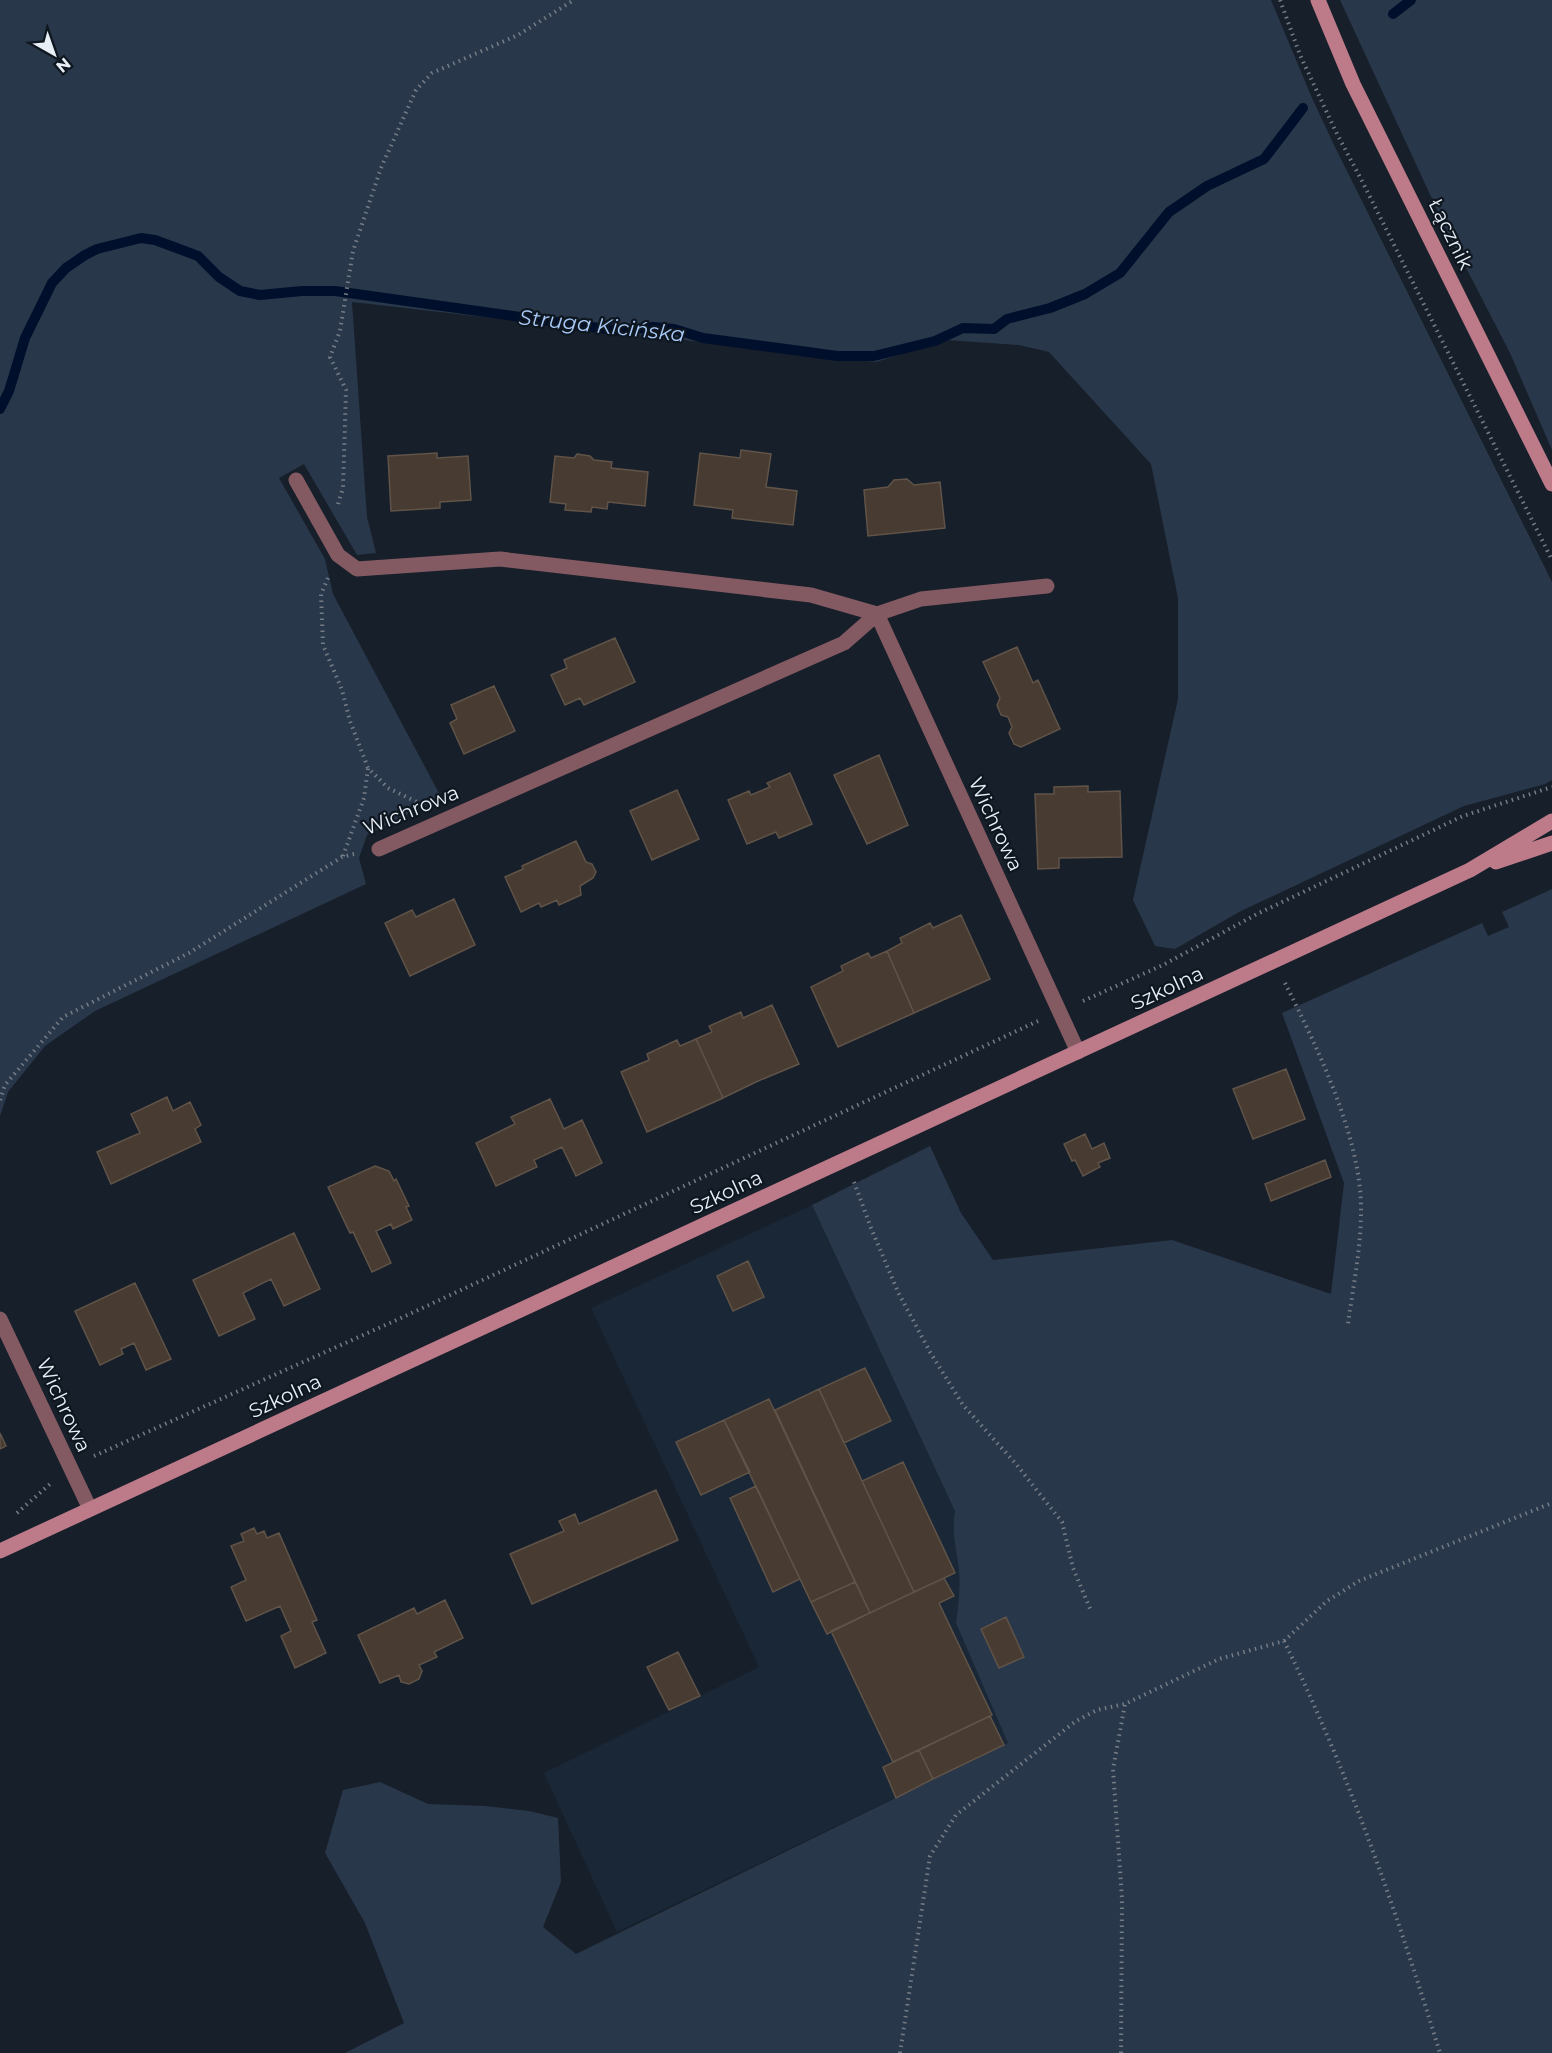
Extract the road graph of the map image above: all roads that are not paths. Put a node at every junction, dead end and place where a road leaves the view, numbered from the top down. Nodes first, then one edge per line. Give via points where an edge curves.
1 (1318, 0) edge
2 (296, 480) dead end
3 (1552, 484) edge
4 (1047, 586) dead end
5 (877, 614) junction
6 (1552, 821) edge
7 (1552, 843) edge
8 (379, 849) road end
9 (1470, 870) junction
10 (1078, 1052) junction
11 (0, 1319) edge
12 (90, 1509) junction
13 (0, 1551) edge

1 - 3 street, Łącznik via 1353,84
2 - 5 street via 338,555 357,569 500,559 811,595
4 - 5 street via 921,599
5 - 8 street, Wichrowa via 844,643
5 - 10 street, Wichrowa
6 - 9 street, Szkolna
7 - 9 street, Szkolna
9 - 10 street, Szkolna
10 - 12 street, Szkolna
11 - 12 street, Wichrowa
12 - 13 street, Szkolna

